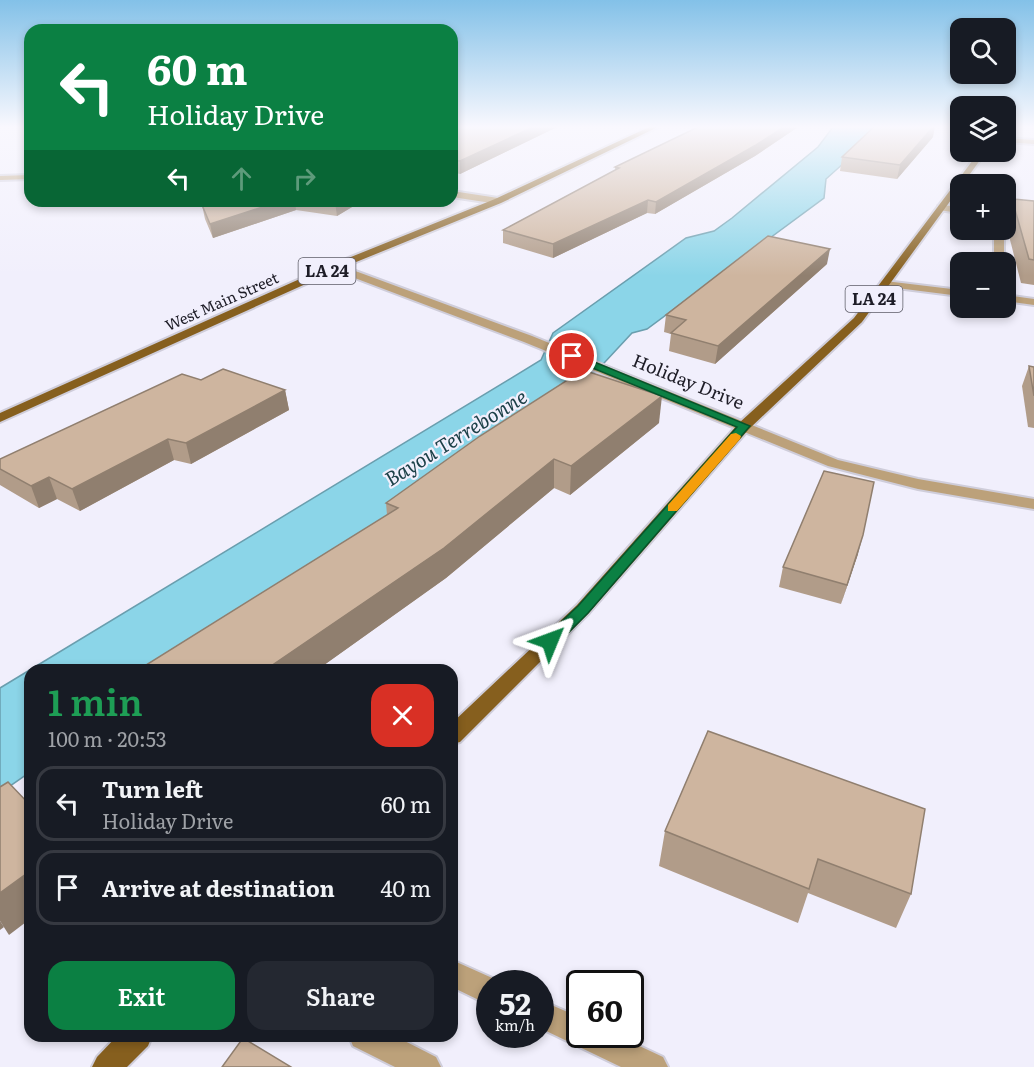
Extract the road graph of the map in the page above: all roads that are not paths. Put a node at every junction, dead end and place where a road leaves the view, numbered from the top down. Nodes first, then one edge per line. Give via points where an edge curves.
1 (24, 177) edge
2 (549, 177) edge
3 (964, 177) edge
4 (0, 178) edge
5 (458, 195) edge
6 (498, 201) junction
7 (941, 208) junction
8 (950, 209) edge
9 (335, 267) junction
10 (885, 284) junction
11 (950, 292) edge
12 (1016, 300) edge
13 (1034, 302) edge
14 (0, 418) edge
15 (744, 426) junction
16 (1034, 504) edge
17 (458, 730) edge
18 (458, 976) edge
19 (476, 985) edge
20 (132, 1042) edge
21 (375, 1042) edge
22 (612, 1048) edge
23 (107, 1067) edge
24 (426, 1067) edge
25 (653, 1067) edge

1 - 4 street
2 - 6 main road, West Main Street / LA 24
3 - 7 main road, LA 24
5 - 6 street
6 - 9 main road, West Main Street / LA 24
7 - 8 street
7 - 10 main road, LA 24
9 - 14 main road, West Main Street / LA 24
9 - 15 street, Holiday Drive
10 - 11 street
10 - 15 main road, LA 24 via 858,320
12 - 13 street
15 - 16 street, Holiday Drive via 833,463 918,484
15 - 17 main road, LA 24 via 583,609
18 - 19 street
20 - 23 main road
21 - 24 street
22 - 25 street

